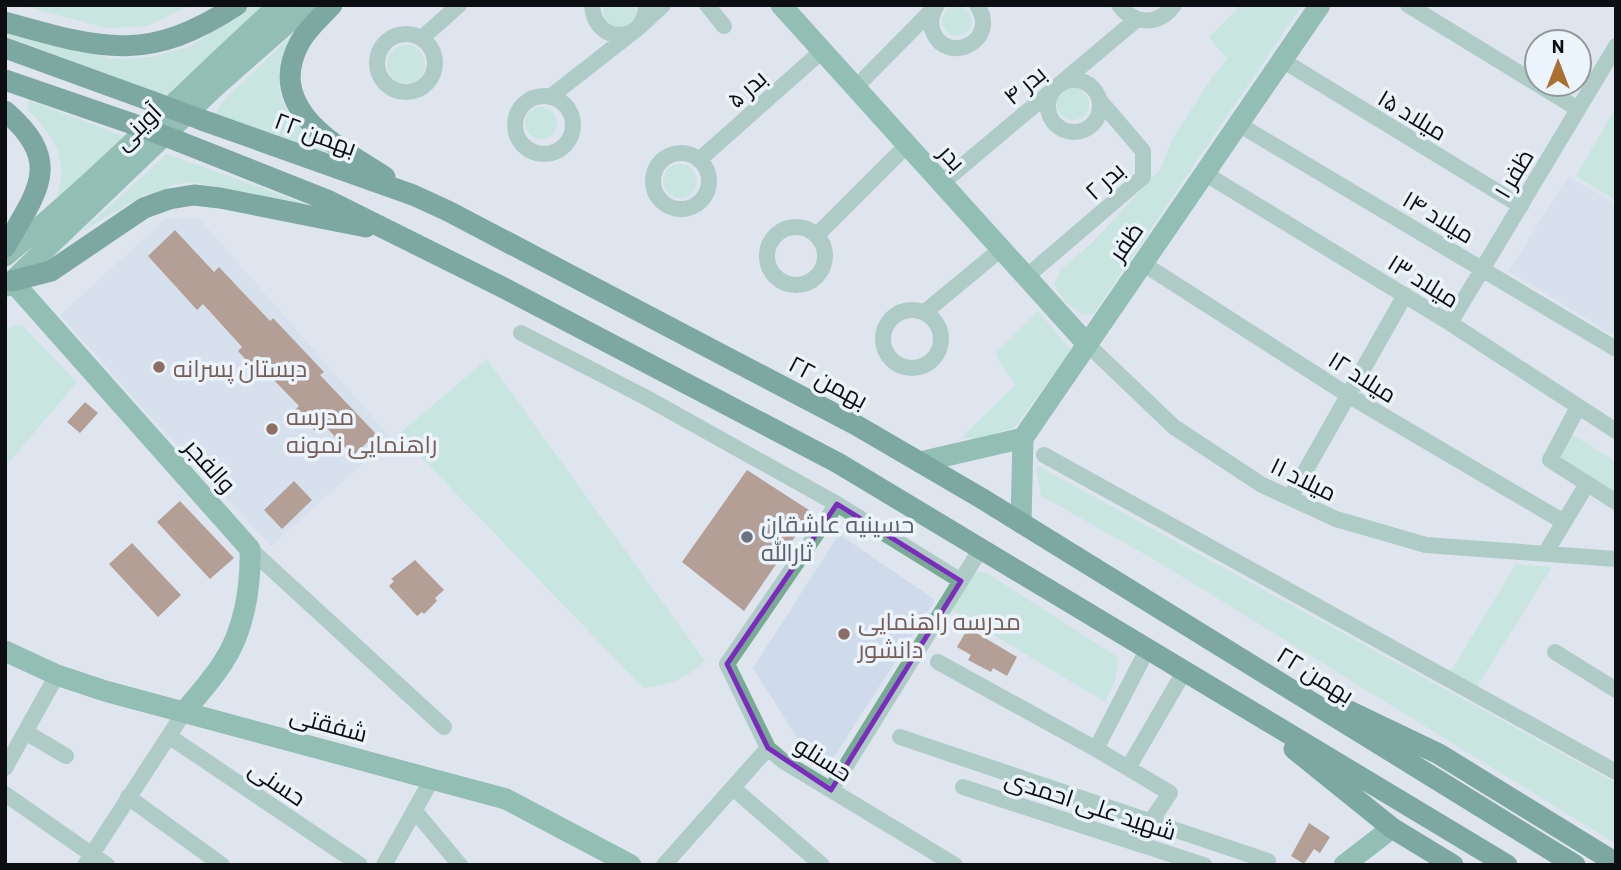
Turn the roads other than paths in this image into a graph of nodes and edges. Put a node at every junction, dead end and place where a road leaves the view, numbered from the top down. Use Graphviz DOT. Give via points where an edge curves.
graph roads {
  1 [pos="237,5"];
  2 [pos="279,5"];
  3 [pos="308,5"];
  4 [pos="332,5"];
  5 [pos="459,5"];
  6 [pos="592,5"];
  7 [pos="646,5"];
  8 [pos="663,5"];
  9 [pos="707,5"];
  10 [pos="781,5"];
  11 [pos="937,5"];
  12 [pos="977,5"];
  13 [pos="1119,5"];
  14 [pos="1174,5"];
  15 [pos="1320,5"];
  16 [pos="1408,5"];
  17 [pos="1136,20"];
  18 [pos="5,22"];
  19 [pos="724,26"];
  20 [pos="637,29"];
  21 [pos="422,37"];
  22 [pos="1616,46"];
  23 [pos="5,48"];
  24 [pos="822,51"];
  25 [pos="1282,60"];
  26 [pos="5,80"];
  27 [pos="1056,87"];
  28 [pos="855,88"];
  29 [pos="550,97"];
  30 [pos="1101,102"];
  31 [pos="1578,109"];
  32 [pos="5,111"];
  33 [pos="1238,124"];
  34 [pos="907,145"];
  35 [pos="699,160"];
  36 [pos="1205,173"];
  37 [pos="942,183"];
  38 [pos="413,195"];
  39 [pos="1521,206"];
  40 [pos="395,233"];
  41 [pos="817,235"];
  42 [pos="5,247"];
  43 [pos="1001,249"];
  44 [pos="5,256"];
  45 [pos="1142,263"];
  46 [pos="1483,268"];
  47 [pos="1026,277"];
  48 [pos="9,284"];
  49 [pos="1405,295"];
  50 [pos="925,312"];
  51 [pos="1450,323"];
  52 [pos="521,333"];
  53 [pos="1087,344"];
  54 [pos="1616,349"];
  55 [pos="1348,395"];
  56 [pos="1578,407"];
  57 [pos="1616,431"];
  58 [pos="1023,438"];
  59 [pos="1044,455"];
  60 [pos="920,462"];
  61 [pos="1587,484"];
  62 [pos="1290,498"];
  63 [pos="1616,502"];
  64 [pos="837,504"];
  65 [pos="1564,522"];
  66 [pos="1021,523"];
  67 [pos="250,550"];
  68 [pos="980,550"];
  69 [pos="1546,552"];
  70 [pos="1611,561"];
  71 [pos="961,581"];
  72 [pos="1147,650"];
  73 [pos="5,651"];
  74 [pos="1555,652"];
  75 [pos="939,662"];
  76 [pos="1251,664"];
  77 [pos="1184,672"];
  78 [pos="57,675"];
  79 [pos="1616,690"];
  80 [pos="1237,704"];
  81 [pos="185,711"];
  82 [pos="444,727"];
  83 [pos="170,737"];
  84 [pos="900,737"];
  85 [pos="17,738"];
  86 [pos="768,748"];
  87 [pos="1096,749"];
  88 [pos="66,756"];
  89 [pos="5,768"];
  90 [pos="1128,768"];
  91 [pos="1616,772"];
  92 [pos="432,779"];
  93 [pos="963,787"];
  94 [pos="733,788"];
  95 [pos="831,790"];
  96 [pos="5,794"];
  97 [pos="128,797"];
  98 [pos="415,811"];
  99 [pos="1151,821"];
  100 [pos="1392,828"];
  101 [pos="89,860"];
  102 [pos="1268,861"];
  103 [pos="1616,863"];
  104 [pos="107,865"];
  105 [pos="222,865"];
  106 [pos="360,865"];
  107 [pos="384,865"];
  108 [pos="460,865"];
  109 [pos="631,865"];
  110 [pos="664,865"];
  111 [pos="822,865"];
  112 [pos="955,865"];
  113 [pos="1204,865"];
  114 [pos="1344,865"];
  115 [pos="1453,865"];
  116 [pos="1507,865"];
  117 [pos="1575,865"];
  1 -- 18 [label="highway" via="174,39 128,47 82,43"];
  2 -- 44 [label="street, آوینی" via="52,218"];
  3 -- 48 [label="street, آوینی" via="217,85"];
  4 -- 38 [label="highway" via="306,33 292,64 296,105 324,136"];
  5 -- 21 [label="street"];
  6 -- 20 [label="street" via="603,30 620,35"];
  7 -- 20 [label="street"];
  8 -- 20 [label="street"];
  9 -- 19 [label="street"];
  10 -- 24 [label="street, بدر"];
  11 -- 12 [label="street" via="931,16 933,33 953,48 970,45 981,32"];
  11 -- 28 [label="street"];
  13 -- 17 [label="street"];
  14 -- 17 [label="street" via="1156,20"];
  15 -- 25 [label="street, ظفر"];
  16 -- 31 [label="street"];
  17 -- 27 [label="street, بدر ۴"];
  20 -- 29 [label="street"];
  22 -- 31 [label="street, ظفر ۱"];
  23 -- 38 [label="highway, ۲۲ بهمن, bridge"];
  24 -- 28 [label="street, بدر"];
  24 -- 35 [label="street, بدر ۵"];
  25 -- 33 [label="street, ظفر"];
  25 -- 39 [label="street, میلاد ۱۵"];
  26 -- 40 [label="highway, bridge" via="178,141 327,200"];
  27 -- 30 [label="street" via="1068,80 1085,82"];
  27 -- 30 [label="street" via="1049,97 1049,114 1068,132 1092,126"];
  27 -- 37 [label="street, بدر ۴"];
  28 -- 34 [label="street, بدر"];
  30 -- 47 [label="street, بدر ۲" via="1143,151 1143,177"];
  31 -- 39 [label="street, ظفر ۱"];
  32 -- 42 [label="highway" via="24,127 38,150 41,169 36,192"];
  33 -- 36 [label="street, ظفر"];
  33 -- 46 [label="street, میلاد ۱۴"];
  34 -- 37 [label="street, بدر"];
  34 -- 41 [label="street"];
  36 -- 45 [label="street, ظفر"];
  36 -- 49 [label="street, میلاد ۱۳"];
  37 -- 43 [label="street, بدر"];
  38 -- 60 [label="highway, ۲۲ بهمن"];
  39 -- 46 [label="street, ظفر ۱"];
  40 -- 48 [label="highway" via="220,198 169,198 144,208 51,271"];
  40 -- 68 [label="highway" via="838,463"];
  43 -- 47 [label="street, بدر"];
  43 -- 50 [label="street"];
  45 -- 53 [label="street, ظفر"];
  45 -- 55 [label="street, میلاد ۱۲"];
  46 -- 51 [label="street, ظفر ۱"];
  46 -- 54 [label="street, میلاد ۱۴"];
  47 -- 53 [label="street, بدر"];
  48 -- 67 [label="street, والفجر"];
  49 -- 51 [label="street, میلاد ۱۳"];
  49 -- 55 [label="street"];
  51 -- 56 [label="street, میلاد ۱۳"];
  52 -- 64 [label="street"];
  53 -- 58 [label="street, ظفر"];
  53 -- 62 [label="street, میلاد ۱۱" via="1174,427 1262,485"];
  55 -- 62 [label="street"];
  55 -- 65 [label="street, میلاد ۱۲"];
  56 -- 57 [label="street, میلاد ۱۳"];
  56 -- 61 [label="street" via="1549,460"];
  58 -- 60 [label="street"];
  58 -- 66 [label="street"];
  59 -- 91 [label="street"];
  60 -- 66 [label="highway, ۲۲ بهمن"];
  61 -- 63 [label="street"];
  61 -- 65 [label="street"];
  62 -- 69 [label="street, میلاد ۱۱" via="1336,519 1426,545"];
  64 -- 71 [label="street"];
  64 -- 86 [label="street" via="727,664"];
  65 -- 69 [label="street"];
  66 -- 76 [label="highway, ۲۲ بهمن"];
  67 -- 81 [label="street" via="241,625 223,663"];
  67 -- 82 [label="street"];
  68 -- 71 [label="street"];
  68 -- 72 [label="highway"];
  69 -- 70 [label="street"];
  71 -- 95 [label="street"];
  72 -- 77 [label="highway"];
  72 -- 87 [label="street"];
  73 -- 78 [label="street, شفقتی"];
  74 -- 79 [label="street"];
  75 -- 87 [label="street"];
  76 -- 103 [label="highway" via="1439,754"];
  76 -- 117 [label="highway, ۲۲ بهمن"];
  77 -- 80 [label="highway"];
  77 -- 90 [label="street"];
  78 -- 81 [label="street, شفقتی"];
  78 -- 85 [label="street"];
  80 -- 100 [label="highway"];
  80 -- 116 [label="highway"];
  81 -- 83 [label="street"];
  81 -- 92 [label="street, شفقتی"];
  83 -- 97 [label="street"];
  83 -- 106 [label="street, حسنی"];
  84 -- 99 [label="street"];
  85 -- 88 [label="street"];
  85 -- 89 [label="street"];
  86 -- 94 [label="street, حسنلو"];
  86 -- 95 [label="street, حسنلو"];
  87 -- 90 [label="street"];
  90 -- 99 [label="street" via="1170,793"];
  92 -- 98 [label="street"];
  92 -- 109 [label="street, شفقتی" via="506,799"];
  93 -- 113 [label="street, شهید علی احمدی"];
  94 -- 110 [label="street, حسنلو"];
  94 -- 111 [label="street"];
  95 -- 112 [label="street, حسنلو"];
  96 -- 101 [label="street"];
  97 -- 101 [label="street"];
  97 -- 105 [label="street"];
  98 -- 107 [label="street"];
  98 -- 108 [label="street"];
  99 -- 102 [label="street"];
  100 -- 114 [label="street"];
  100 -- 115 [label="highway"];
  101 -- 104 [label="street"];
}
